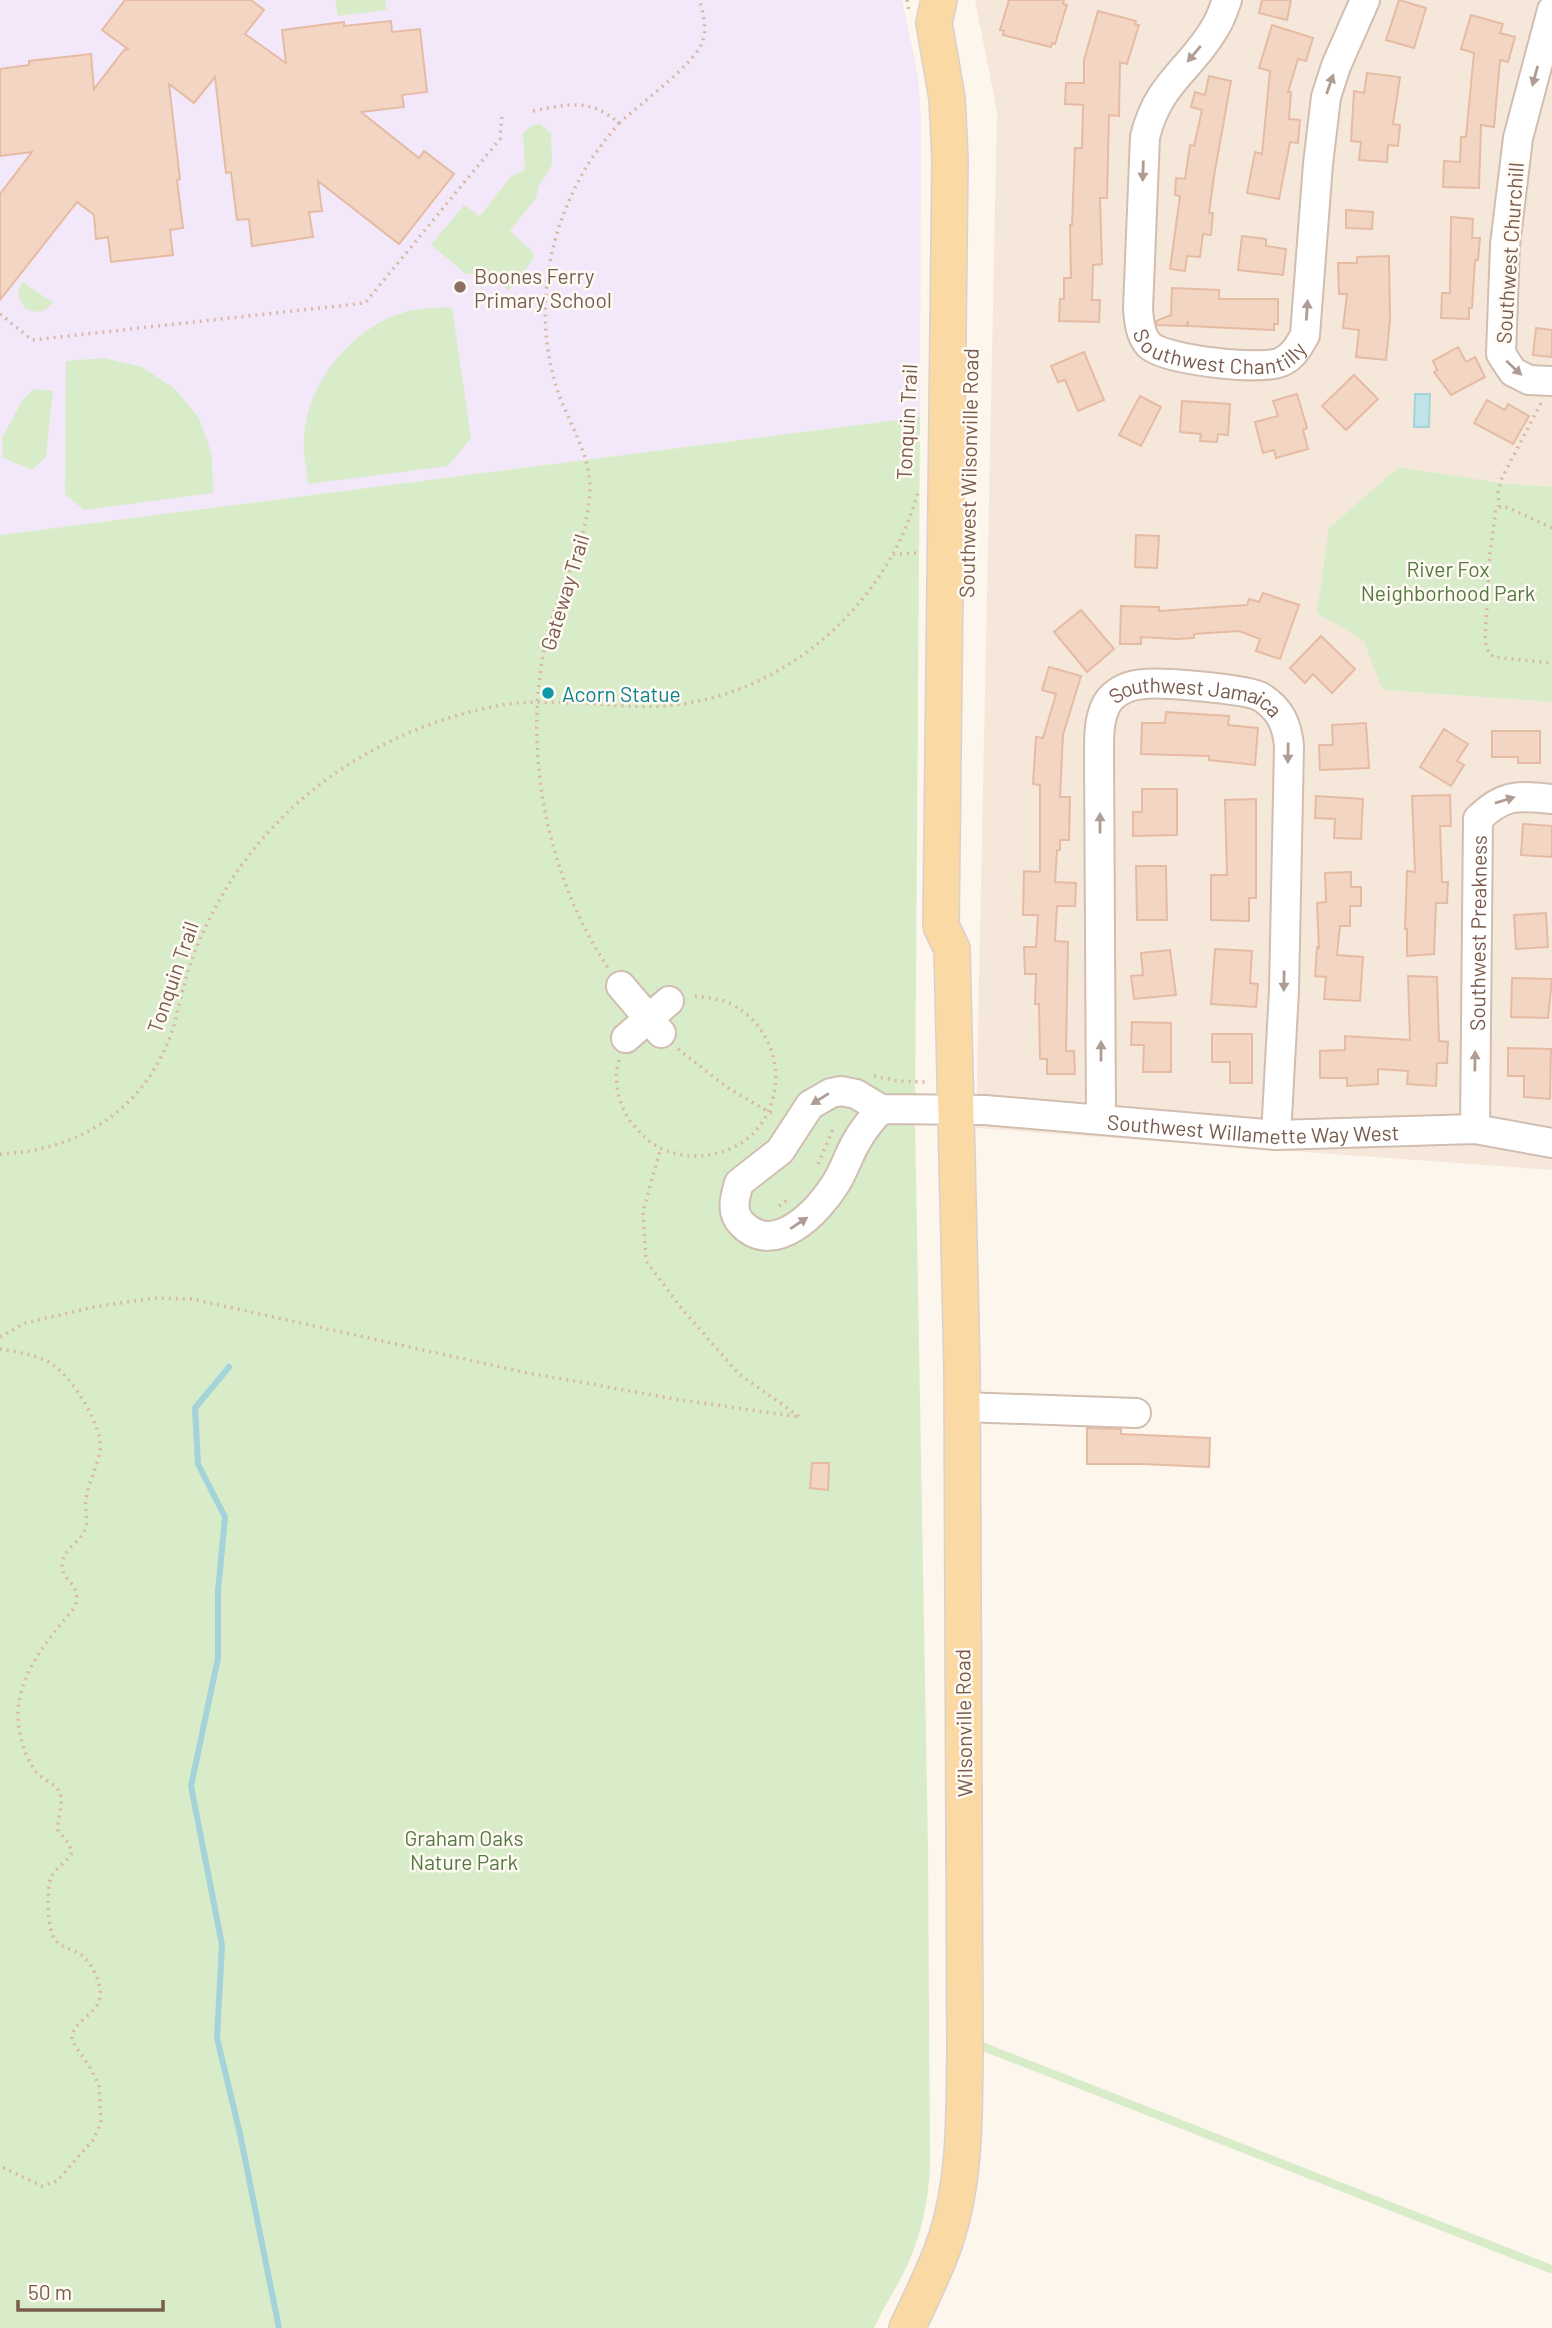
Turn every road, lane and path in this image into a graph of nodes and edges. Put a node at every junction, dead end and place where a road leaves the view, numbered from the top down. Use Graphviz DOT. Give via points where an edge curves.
graph roads {
  1 [pos="699,0"];
  2 [pos="907,0"];
  3 [pos="1227,0"];
  4 [pos="1366,0"];
  5 [pos="1543,0"];
  6 [pos="1552,2"];
  7 [pos="930,4"];
  8 [pos="1552,10"];
  9 [pos="533,111"];
  10 [pos="502,114"];
  11 [pos="619,123"];
  12 [pos="0,314"];
  13 [pos="1547,392"];
  14 [pos="919,488"];
  15 [pos="1499,507"];
  16 [pos="1552,528"];
  17 [pos="1552,663"];
  18 [pos="538,703"];
  19 [pos="1552,799"];
  20 [pos="621,986"];
  21 [pos="659,1018"];
  22 [pos="626,1038"];
  23 [pos="881,1109"];
  24 [pos="955,1109"];
  25 [pos="769,1112"];
  26 [pos="778,1115"];
  27 [pos="1101,1119"];
  28 [pos="834,1128"];
  29 [pos="1475,1129"];
  30 [pos="1276,1135"];
  31 [pos="1552,1143"];
  32 [pos="661,1147"];
  33 [pos="0,1154"];
  34 [pos="814,1171"];
  35 [pos="794,1195"];
  36 [pos="779,1206"];
  37 [pos="0,1337"];
  38 [pos="0,1349"];
  39 [pos="962,1407"];
  40 [pos="1136,1413"];
  41 [pos="0,2166"];
  42 [pos="907,2328"];
  1 -- 11 [label="path, Gateway Trail" via="704,36 696,56"];
  2 -- 7 [label="path"];
  3 -- 4 [label="street, Southwest Chantilly, one-way" via="1217,25 1164,90 1149,120 1138,309 1140,327 1150,345 1171,357 1260,366 1281,362 1297,351 1305,335 1326,97"];
  5 -- 6 [label="street"];
  7 -- 24 [label="main road, Southwest Wilsonville Road" via="947,98 950,159 942,926 952,949"];
  8 -- 13 [label="street, Southwest Churchill, one-way" via="1518,138 1505,245 1501,354 1513,372"];
  9 -- 11 [label="path" via="585,104"];
  10 -- 12 [label="path" via="500,139 365,303 32,340"];
  11 -- 18 [label="path, Gateway Trail" via="587,164 567,204 547,277 546,337 551,371 586,460 590,487 580,541 548,631"];
  13 -- 15 [label="path" via="1502,478"];
  14 -- 18 [label="path, Tonquin Trail" via="882,572 857,606 794,662 748,686 690,703"];
  15 -- 16 [label="path"];
  15 -- 17 [label="path" via="1490,552 1486,648 1494,657"];
  18 -- 20 [label="path, Gateway Trail" via="540,786 560,870 573,903"];
  18 -- 33 [label="path, Tonquin Trail" via="504,704 426,726 366,753 325,781 264,837 225,891 196,950 171,1035 152,1074 124,1107 69,1142 27,1153"];
  29 -- 19 [label="street, Southwest Preakness, one-way" via="1478,818 1493,804 1513,796"];
  20 -- 21 [label="street"];
  21 -- 22 [label="street"];
  21 -- 25 [label="path" via="686,1057"];
  21 -- 25 [label="path" via="692,996 725,1002 747,1015 767,1039 776,1064"];
  22 -- 32 [label="path" via="617,1068 621,1105 634,1126"];
  23 -- 23 [label="street, one-way" via="850,1092 816,1100 780,1152 739,1183 734,1205 738,1220 765,1236 780,1234 804,1221 833,1188 856,1142"];
  23 -- 24 [label="street, Southwest Willamette Way West"];
  24 -- 27 [label="street, Southwest Willamette Way West"];
  24 -- 39 [label="main road, Wilsonville Road"];
  25 -- 26 [label="path"];
  25 -- 32 [label="path" via="743,1142 715,1155 698,1157"];
  27 -- 30 [label="street, Southwest Willamette Way West"];
  27 -- 30 [label="street, Southwest Jamaica, one-way" via="1102,715 1110,699 1125,687 1145,683 1235,691 1258,695 1278,710 1289,746"];
  28 -- 34 [label="path"];
  29 -- 30 [label="street, Southwest Willamette Way West"];
  29 -- 31 [label="street, Southwest Willamette Way West"];
  32 -- 37 [label="path" via="643,1211 646,1261 739,1374 800,1417 523,1372 192,1299 154,1298 94,1307 25,1322"];
  35 -- 36 [label="path"];
  38 -- 41 [label="path" via="51,1364 71,1383 95,1421 101,1449 85,1500 84,1532 62,1565 78,1599 30,1661 15,1695 20,1746 37,1774 60,1790 58,1830 72,1853 52,1875 47,1900 53,1938 83,1955 98,1982 100,1997 75,2027 72,2041 99,2085 101,2123 93,2140 50,2185 42,2186"];
  39 -- 40 [label="street"];
  39 -- 42 [label="main road, Wilsonville Road" via="962,2149 946,2239"];
}
